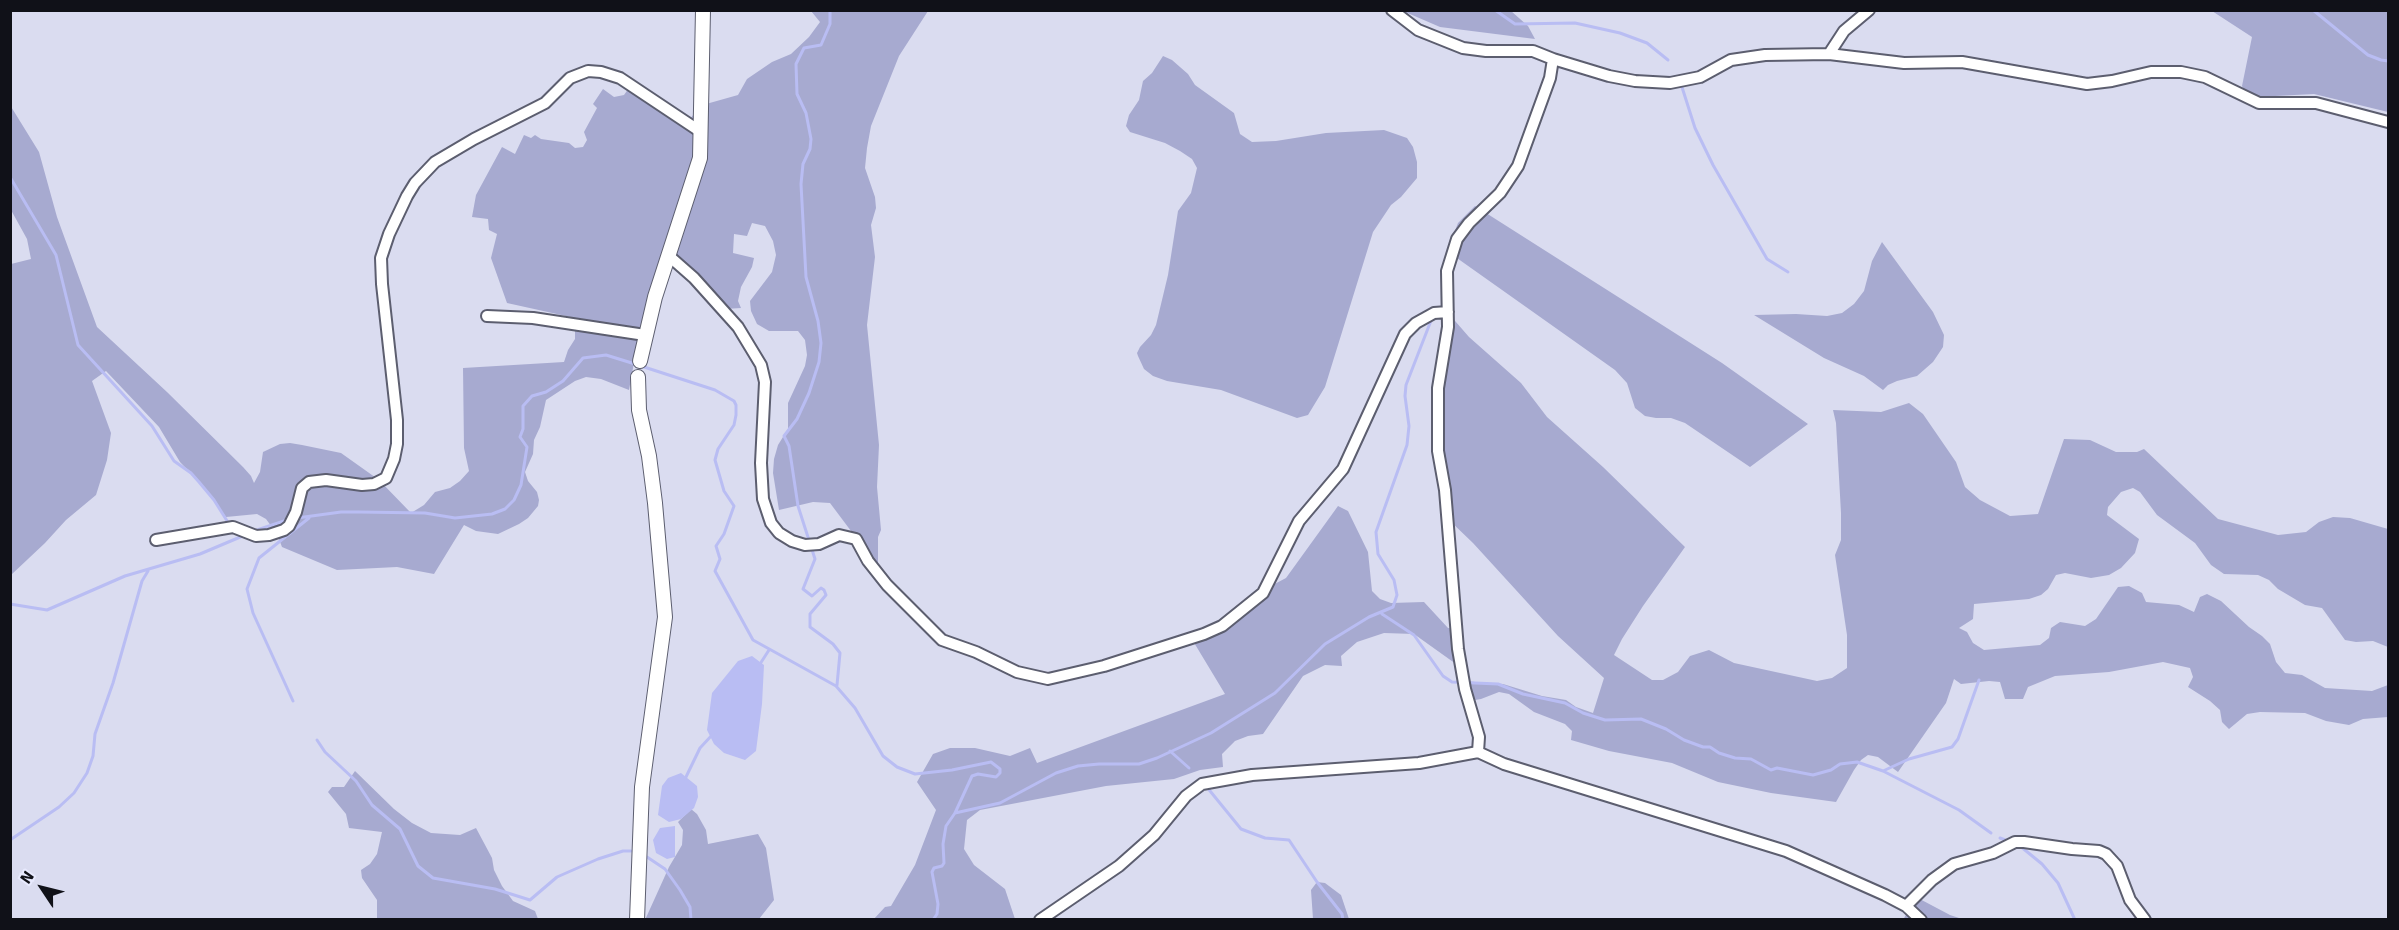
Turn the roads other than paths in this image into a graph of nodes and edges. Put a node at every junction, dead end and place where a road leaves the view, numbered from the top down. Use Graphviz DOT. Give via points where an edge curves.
graph roads {
  1 [pos="703,10"];
  2 [pos="1392,10"];
  3 [pos="1869,10"];
  4 [pos="1829,54"];
  5 [pos="1553,58"];
  6 [pos="2388,122"];
  7 [pos="701,132"];
  8 [pos="669,256"];
  9 [pos="1448,312"];
  10 [pos="487,316"];
  11 [pos="645,335"];
  12 [pos="640,361"];
  13 [pos="638,377"];
  14 [pos="156,540"];
  15 [pos="1478,752"];
  16 [pos="1906,906"];
  17 [pos="637,920"];
  18 [pos="1040,920"];
  19 [pos="1921,920"];
  20 [pos="2145,920"];
  1 -- 7 [label="street"];
  2 -- 5 [label="street" via="1418,30 1463,48 1533,51"];
  3 -- 4 [label="street" via="1844,31"];
  4 -- 5 [label="street" via="1746,57 1680,83 1609,76"];
  4 -- 6 [label="street" via="1904,63 1962,62 2087,84 2151,72 2181,72 2205,77 2259,103 2316,103"];
  5 -- 9 [label="street" via="1550,78 1518,166 1500,193 1469,223 1451,252 1447,271"];
  7 -- 8 [label="street" via="697,170"];
  7 -- 14 [label="street" via="620,78 588,72 570,78 545,103 435,162 407,196 381,258 397,420 397,444 386,478 362,485 309,482 302,488 292,521 279,532 256,536 233,527"];
  8 -- 9 [label="street" via="738,327 761,365 765,382 763,499 779,533 806,545 839,535 855,539 887,585 942,640 1017,672 1048,680 1204,634 1232,620 1263,593 1299,521 1342,469 1405,334 1434,313"];
  8 -- 11 [label="street"];
  9 -- 15 [label="street" via="1438,388 1438,451 1445,490 1458,649 1477,727"];
  10 -- 11 [label="street" via="533,318"];
  11 -- 12 [label="street"];
  12 -- 13 [label="street"];
  13 -- 17 [label="street" via="665,617 642,787"];
  15 -- 16 [label="street" via="1504,764 1779,848"];
  15 -- 18 [label="street" via="1419,763 1252,775 1202,784 1186,795 1154,835 1119,866"];
  16 -- 19 [label="street"];
  16 -- 20 [label="street" via="1954,864 2024,842 2106,854"];
}
